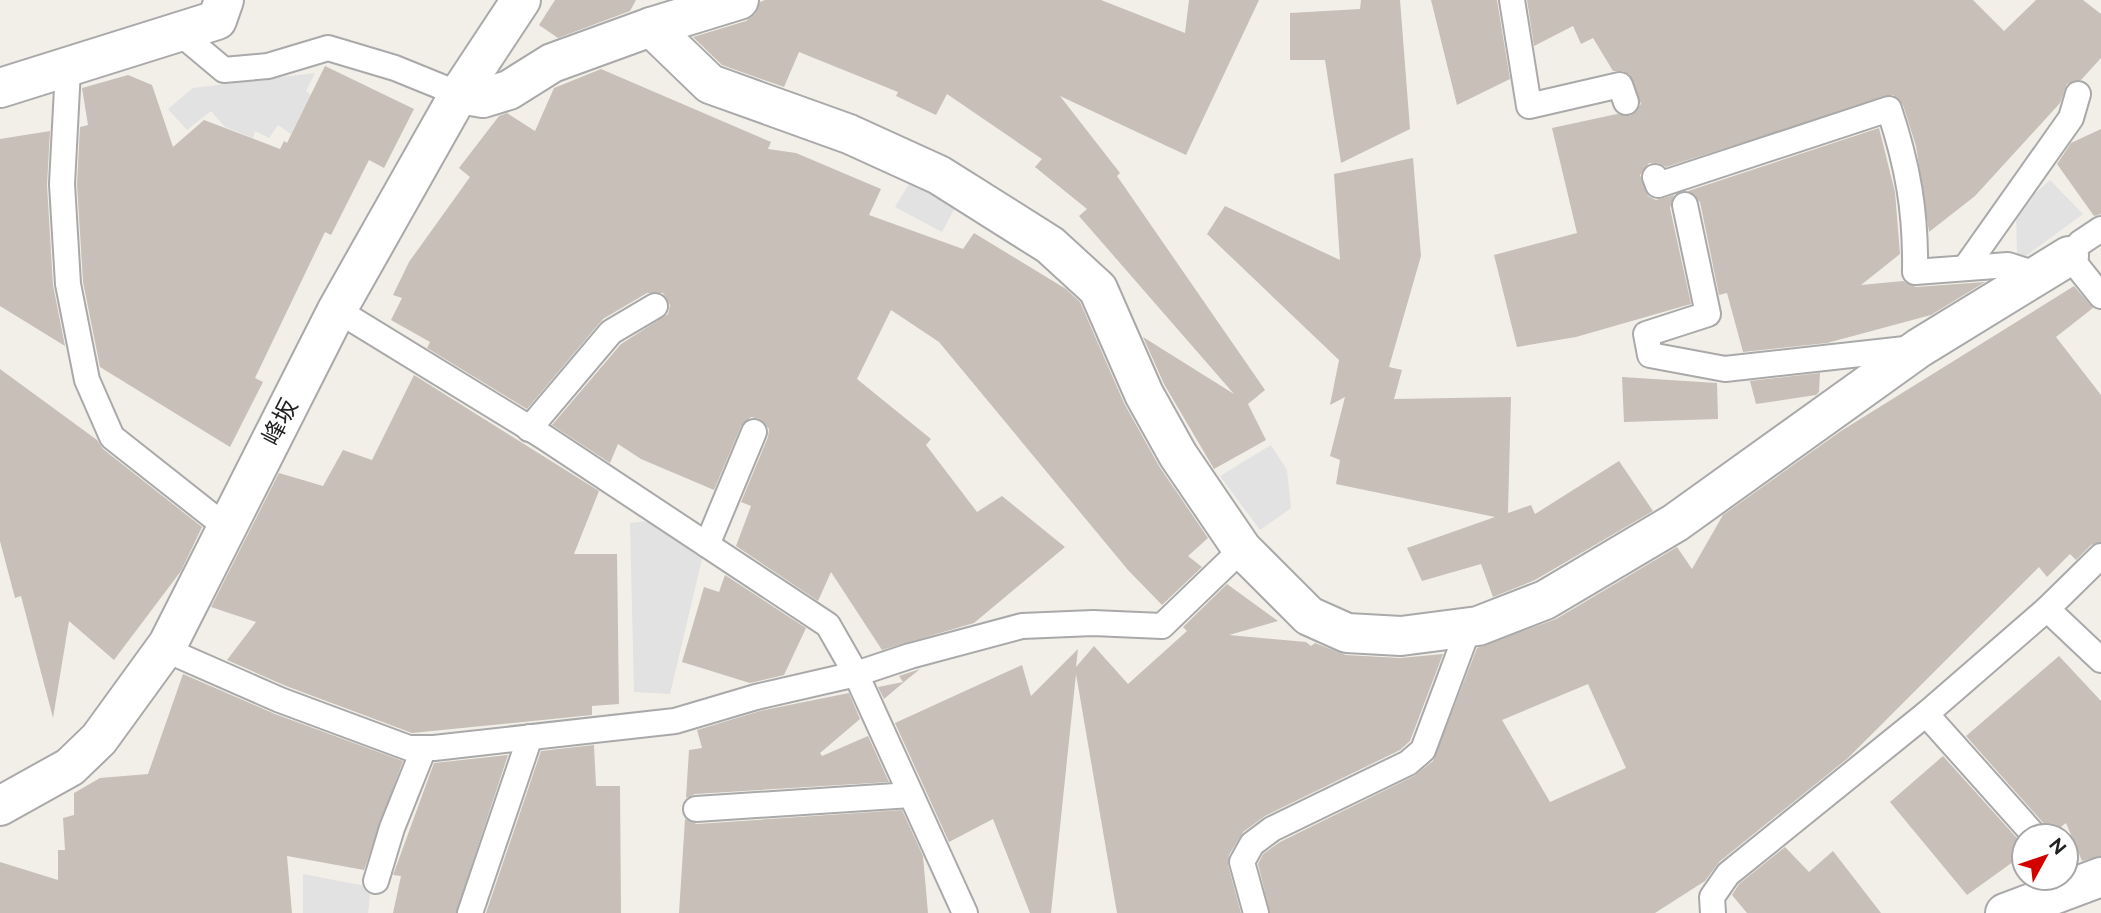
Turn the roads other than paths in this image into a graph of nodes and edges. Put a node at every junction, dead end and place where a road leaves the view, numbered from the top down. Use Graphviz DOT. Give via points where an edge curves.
graph roads {
  1 [pos="224,0"];
  2 [pos="521,0"];
  3 [pos="739,0"];
  4 [pos="1512,0"];
  5 [pos="651,27"];
  6 [pos="181,34"];
  7 [pos="68,69"];
  8 [pos="0,88"];
  9 [pos="459,94"];
  10 [pos="2078,94"];
  11 [pos="1626,102"];
  12 [pos="2101,229"];
  13 [pos="2054,266"];
  14 [pos="1965,268"];
  15 [pos="2101,296"];
  16 [pos="655,306"];
  17 [pos="337,310"];
  18 [pos="1919,348"];
  19 [pos="529,429"];
  20 [pos="754,432"];
  21 [pos="226,527"];
  22 [pos="706,545"];
  23 [pos="1242,549"];
  24 [pos="2101,556"];
  25 [pos="2048,609"];
  26 [pos="1469,627"];
  27 [pos="164,649"];
  28 [pos="2101,660"];
  29 [pos="856,674"];
  30 [pos="1926,714"];
  31 [pos="530,737"];
  32 [pos="424,748"];
  33 [pos="911,795"];
  34 [pos="0,806"];
  35 [pos="696,809"];
  36 [pos="2022,822"];
  37 [pos="2082,878"];
  38 [pos="376,881"];
  39 [pos="470,913"];
  40 [pos="965,913"];
  41 [pos="1256,913"];
  42 [pos="1713,913"];
  43 [pos="2006,913"];
  1 -- 6 [label="street" via="217,20"];
  2 -- 9 [label="street, 峰坂"];
  3 -- 5 [label="street"];
  4 -- 11 [label="lane" via="1529,106 1620,85"];
  5 -- 9 [label="street" via="552,63 509,90 483,98"];
  5 -- 23 [label="street" via="710,84 849,134 939,175 1050,245 1098,289 1171,443"];
  6 -- 7 [label="street"];
  6 -- 9 [label="lane" via="224,70 268,66 328,48"];
  7 -- 8 [label="street"];
  7 -- 21 [label="lane" via="62,196 68,284 87,380 112,436"];
  9 -- 17 [label="street, 峰坂"];
  10 -- 14 [label="lane" via="2071,118"];
  12 -- 13 [label="lane"];
  13 -- 14 [label="lane"];
  13 -- 15 [label="lane"];
  13 -- 18 [label="street"];
  14 -- 18 [label="lane" via="1915,272 1914,199 1889,109 1675,187 1708,314 1646,334 1650,355 1725,369"];
  16 -- 19 [label="lane" via="611,332"];
  17 -- 19 [label="lane"];
  17 -- 21 [label="street, 峰坂"];
  18 -- 26 [label="street" via="1675,523 1545,600"];
  19 -- 22 [label="lane"];
  20 -- 22 [label="lane"];
  21 -- 27 [label="street, 峰坂"];
  22 -- 29 [label="lane" via="828,625"];
  23 -- 26 [label="street" via="1309,616 1347,633 1401,636"];
  23 -- 29 [label="lane" via="1162,626 1093,622 1022,626"];
  24 -- 25 [label="lane"];
  25 -- 28 [label="lane"];
  25 -- 30 [label="lane"];
  26 -- 41 [label="lane" via="1423,750 1408,763 1272,829 1252,844 1242,862"];
  27 -- 32 [label="lane" via="293,704 409,748"];
  27 -- 34 [label="street, 峰坂" via="99,739 70,767"];
  29 -- 31 [label="lane" via="675,721"];
  29 -- 33 [label="lane"];
  30 -- 36 [label="lane"];
  30 -- 42 [label="lane" via="1728,874 1712,897"];
  31 -- 32 [label="lane"];
  31 -- 39 [label="lane"];
  32 -- 38 [label="lane"];
  33 -- 35 [label="lane"];
  33 -- 40 [label="lane"];
  37 -- 43 [label="street"];
}
